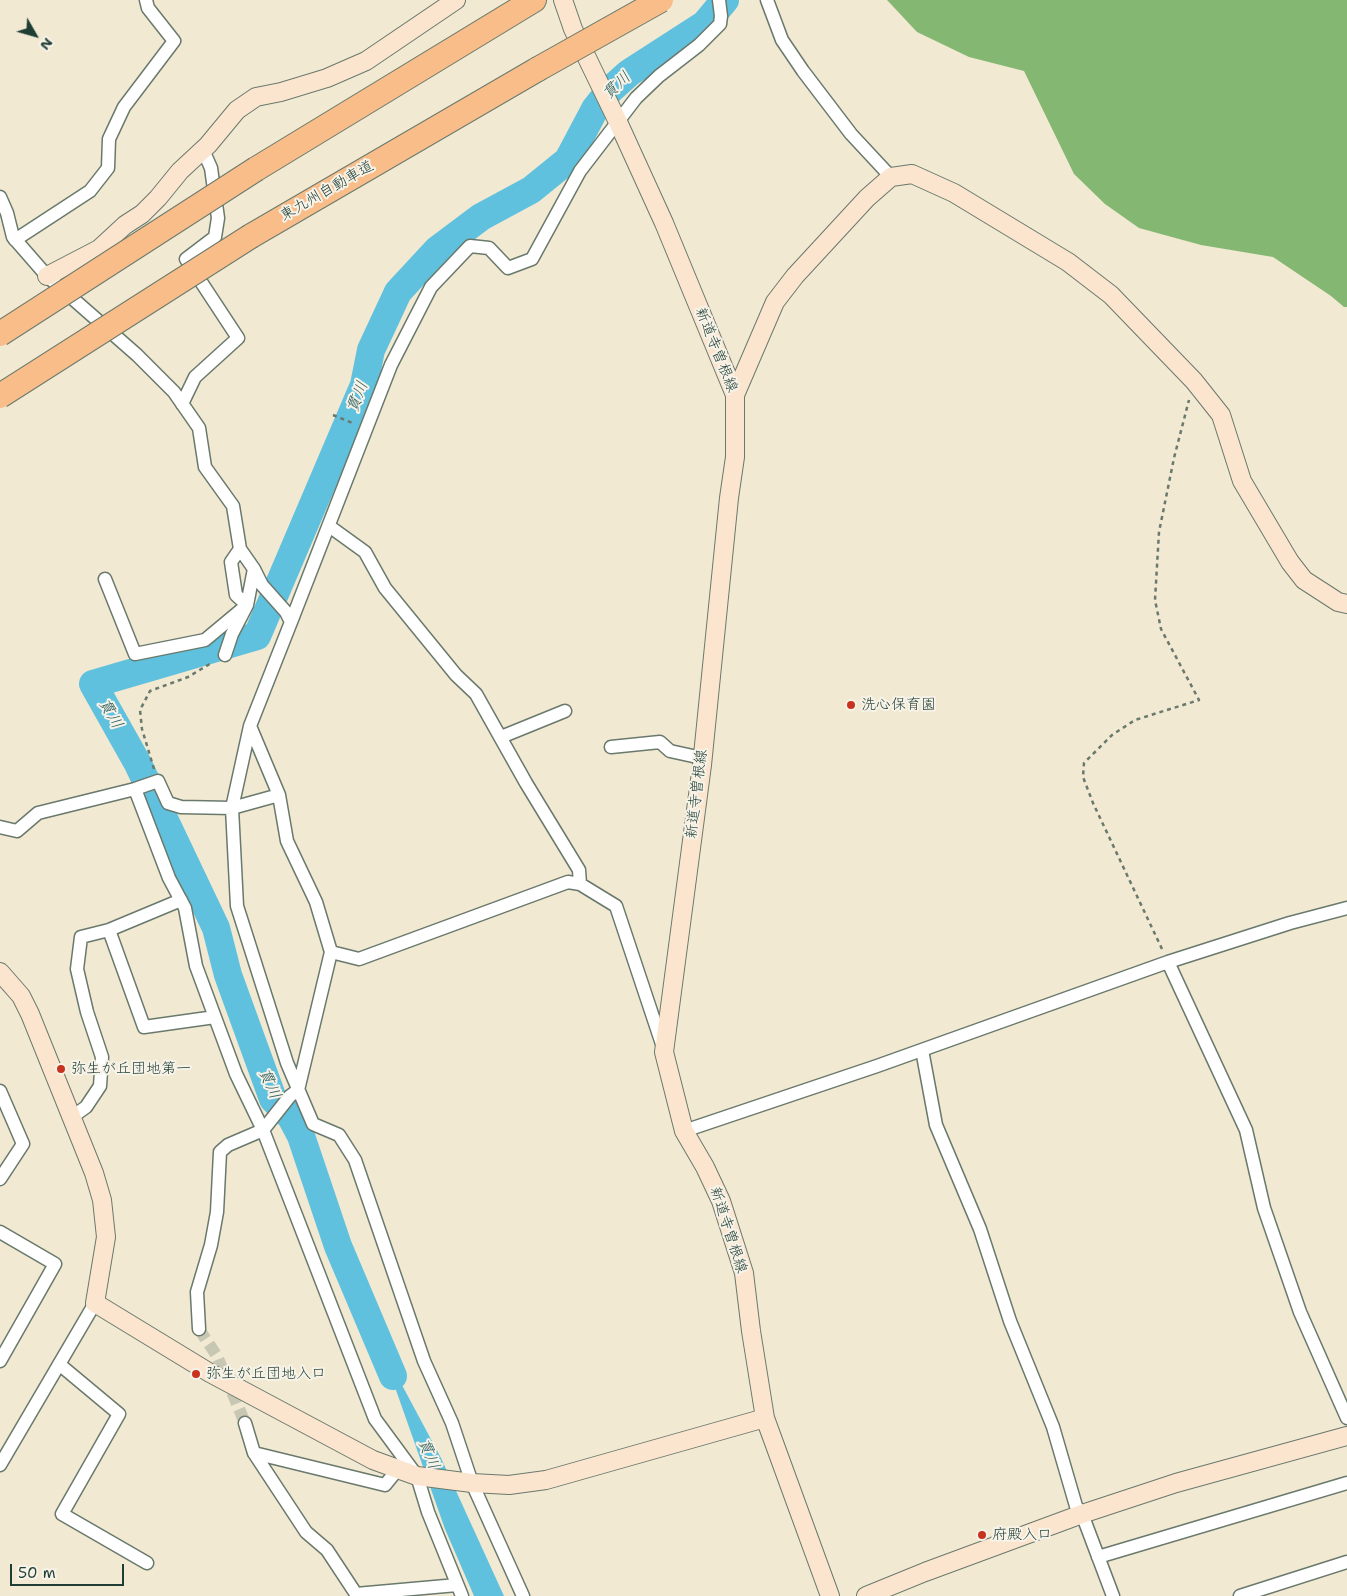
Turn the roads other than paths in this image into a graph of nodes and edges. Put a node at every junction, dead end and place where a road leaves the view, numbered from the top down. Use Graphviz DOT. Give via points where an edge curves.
graph roads {
  1 [pos="146,0"];
  2 [pos="456,0"];
  3 [pos="563,0"];
  4 [pos="661,0"];
  5 [pos="719,0"];
  6 [pos="767,0"];
  7 [pos="529,3"];
  8 [pos="617,120"];
  9 [pos="203,150"];
  10 [pos="891,177"];
  11 [pos="0,197"];
  12 [pos="15,240"];
  13 [pos="47,276"];
  14 [pos="0,334"];
  15 [pos="735,395"];
  16 [pos="0,396"];
  17 [pos="182,404"];
  18 [pos="329,526"];
  19 [pos="240,549"];
  20 [pos="254,569"];
  21 [pos="105,580"];
  22 [pos="1347,604"];
  23 [pos="247,605"];
  24 [pos="289,617"];
  25 [pos="225,654"];
  26 [pos="565,711"];
  27 [pos="250,726"];
  28 [pos="501,738"];
  29 [pos="611,746"];
  30 [pos="702,758"];
  31 [pos="137,789"];
  32 [pos="279,795"];
  33 [pos="230,808"];
  34 [pos="0,827"];
  35 [pos="580,884"];
  36 [pos="181,900"];
  37 [pos="1347,908"];
  38 [pos="109,930"];
  39 [pos="331,952"];
  40 [pos="1168,962"];
  41 [pos="0,972"];
  42 [pos="215,1017"];
  43 [pos="922,1050"];
  44 [pos="664,1052"];
  45 [pos="0,1091"];
  46 [pos="294,1093"];
  47 [pos="72,1117"];
  48 [pos="265,1128"];
  49 [pos="684,1131"];
  50 [pos="2,1171"];
  51 [pos="0,1232"];
  52 [pos="95,1303"];
  53 [pos="199,1329"];
  54 [pos="0,1361"];
  55 [pos="59,1364"];
  56 [pos="765,1418"];
  57 [pos="1347,1418"];
  58 [pos="245,1422"];
  59 [pos="1347,1436"];
  60 [pos="254,1453"];
  61 [pos="0,1465"];
  62 [pos="398,1469"];
  63 [pos="416,1476"];
  64 [pos="472,1483"];
  65 [pos="1347,1483"];
  66 [pos="1082,1514"];
  67 [pos="1098,1557"];
  68 [pos="1347,1562"];
  69 [pos="147,1563"];
  70 [pos="460,1590"];
  71 [pos="523,1596"];
  72 [pos="830,1596"];
  73 [pos="866,1596"];
  74 [pos="1113,1596"];
  75 [pos="1240,1596"];
  1 -- 12 [label="street" via="148,8 174,40 124,107 109,138 108,168 90,191"];
  2 -- 9 [label="street" via="366,62 327,78 256,97 237,110"];
  3 -- 8 [label="street, 新道寺曽根線" via="573,29"];
  4 -- 16 [label="highway, 東九州自動車道, bridge" via="251,236"];
  5 -- 8 [label="street" via="720,24 715,30 659,76"];
  6 -- 10 [label="street" via="782,40 803,71 851,134"];
  7 -- 14 [label="highway, bridge" via="256,169"];
  8 -- 15 [label="street, 新道寺曽根線" via="664,223"];
  8 -- 18 [label="street" via="580,171 532,259 508,268 489,248 470,246 431,287 391,365"];
  9 -- 13 [label="street" via="142,214 99,250"];
  9 -- 17 [label="street" via="211,168 218,218 215,237 186,259 238,338 195,377"];
  10 -- 15 [label="street" via="867,198 775,302"];
  10 -- 22 [label="street" via="912,174 954,193 1068,262 1110,294 1194,381 1221,415 1242,481 1290,562 1304,580 1323,594"];
  11 -- 12 [label="street"];
  12 -- 13 [label="street"];
  13 -- 17 [label="street" via="137,355"];
  15 -- 30 [label="street, 新道寺曽根線" via="735,457"];
  17 -- 19 [label="street" via="199,428 205,467 233,506"];
  18 -- 24 [label="street"];
  18 -- 28 [label="street" via="365,552 385,588 456,675 476,694"];
  19 -- 20 [label="street"];
  19 -- 23 [label="street" via="230,562 236,595"];
  20 -- 23 [label="street"];
  20 -- 24 [label="street" via="262,585"];
  21 -- 23 [label="street" via="135,654 205,640"];
  23 -- 25 [label="street"];
  24 -- 27 [label="street"];
  26 -- 28 [label="street"];
  27 -- 32 [label="street"];
  27 -- 33 [label="street"];
  28 -- 35 [label="street" via="580,870"];
  29 -- 30 [label="street" via="660,742 670,751"];
  30 -- 44 [label="street, 新道寺曽根線"];
  31 -- 33 [label="street" via="156,781 168,803 180,807"];
  31 -- 34 [label="street" via="38,813 17,831"];
  31 -- 36 [label="street" via="169,878"];
  32 -- 33 [label="street"];
  32 -- 39 [label="street" via="288,841 316,902"];
  33 -- 46 [label="street" via="236,906"];
  35 -- 39 [label="street" via="568,882 359,959"];
  35 -- 44 [label="street" via="616,906"];
  36 -- 38 [label="street"];
  36 -- 42 [label="street" via="196,966"];
  37 -- 40 [label="street"];
  38 -- 42 [label="street" via="144,1027"];
  38 -- 47 [label="street" via="81,937 77,968 102,1057 100,1086 86,1107"];
  39 -- 46 [label="street"];
  40 -- 43 [label="street"];
  40 -- 57 [label="street" via="1246,1130 1264,1208 1297,1303"];
  41 -- 47 [label="street" via="21,996 30,1014"];
  42 -- 48 [label="street" via="236,1074"];
  43 -- 49 [label="street"];
  43 -- 66 [label="street" via="936,1125 980,1229 1010,1321 1053,1427 1076,1506"];
  44 -- 49 [label="street, 新道寺曽根線"];
  45 -- 50 [label="street" via="23,1144"];
  46 -- 48 [label="street"];
  46 -- 64 [label="street" via="313,1124 339,1135 356,1160 424,1361 452,1423"];
  47 -- 52 [label="street" via="102,1200 106,1237"];
  48 -- 53 [label="street" via="220,1152 217,1212 197,1292"];
  48 -- 63 [label="street" via="375,1419"];
  49 -- 56 [label="street, 新道寺曽根線" via="721,1201 744,1274"];
  51 -- 54 [label="street" via="55,1264"];
  52 -- 55 [label="street"];
  52 -- 62 [label="street" via="210,1373 373,1460"];
  55 -- 61 [label="street"];
  55 -- 69 [label="street" via="119,1414 62,1514"];
  56 -- 64 [label="street" via="546,1480 509,1486"];
  56 -- 72 [label="street, 新道寺曽根線"];
  58 -- 60 [label="street"];
  59 -- 66 [label="street" via="1176,1483"];
  60 -- 62 [label="street" via="385,1485"];
  60 -- 70 [label="street" via="306,1532 327,1550 356,1594"];
  62 -- 63 [label="street"];
  63 -- 64 [label="street"];
  63 -- 70 [label="street"];
  64 -- 71 [label="street"];
  65 -- 67 [label="street"];
  66 -- 67 [label="street"];
  66 -- 73 [label="street"];
  67 -- 74 [label="street"];
  68 -- 75 [label="street"];
}
